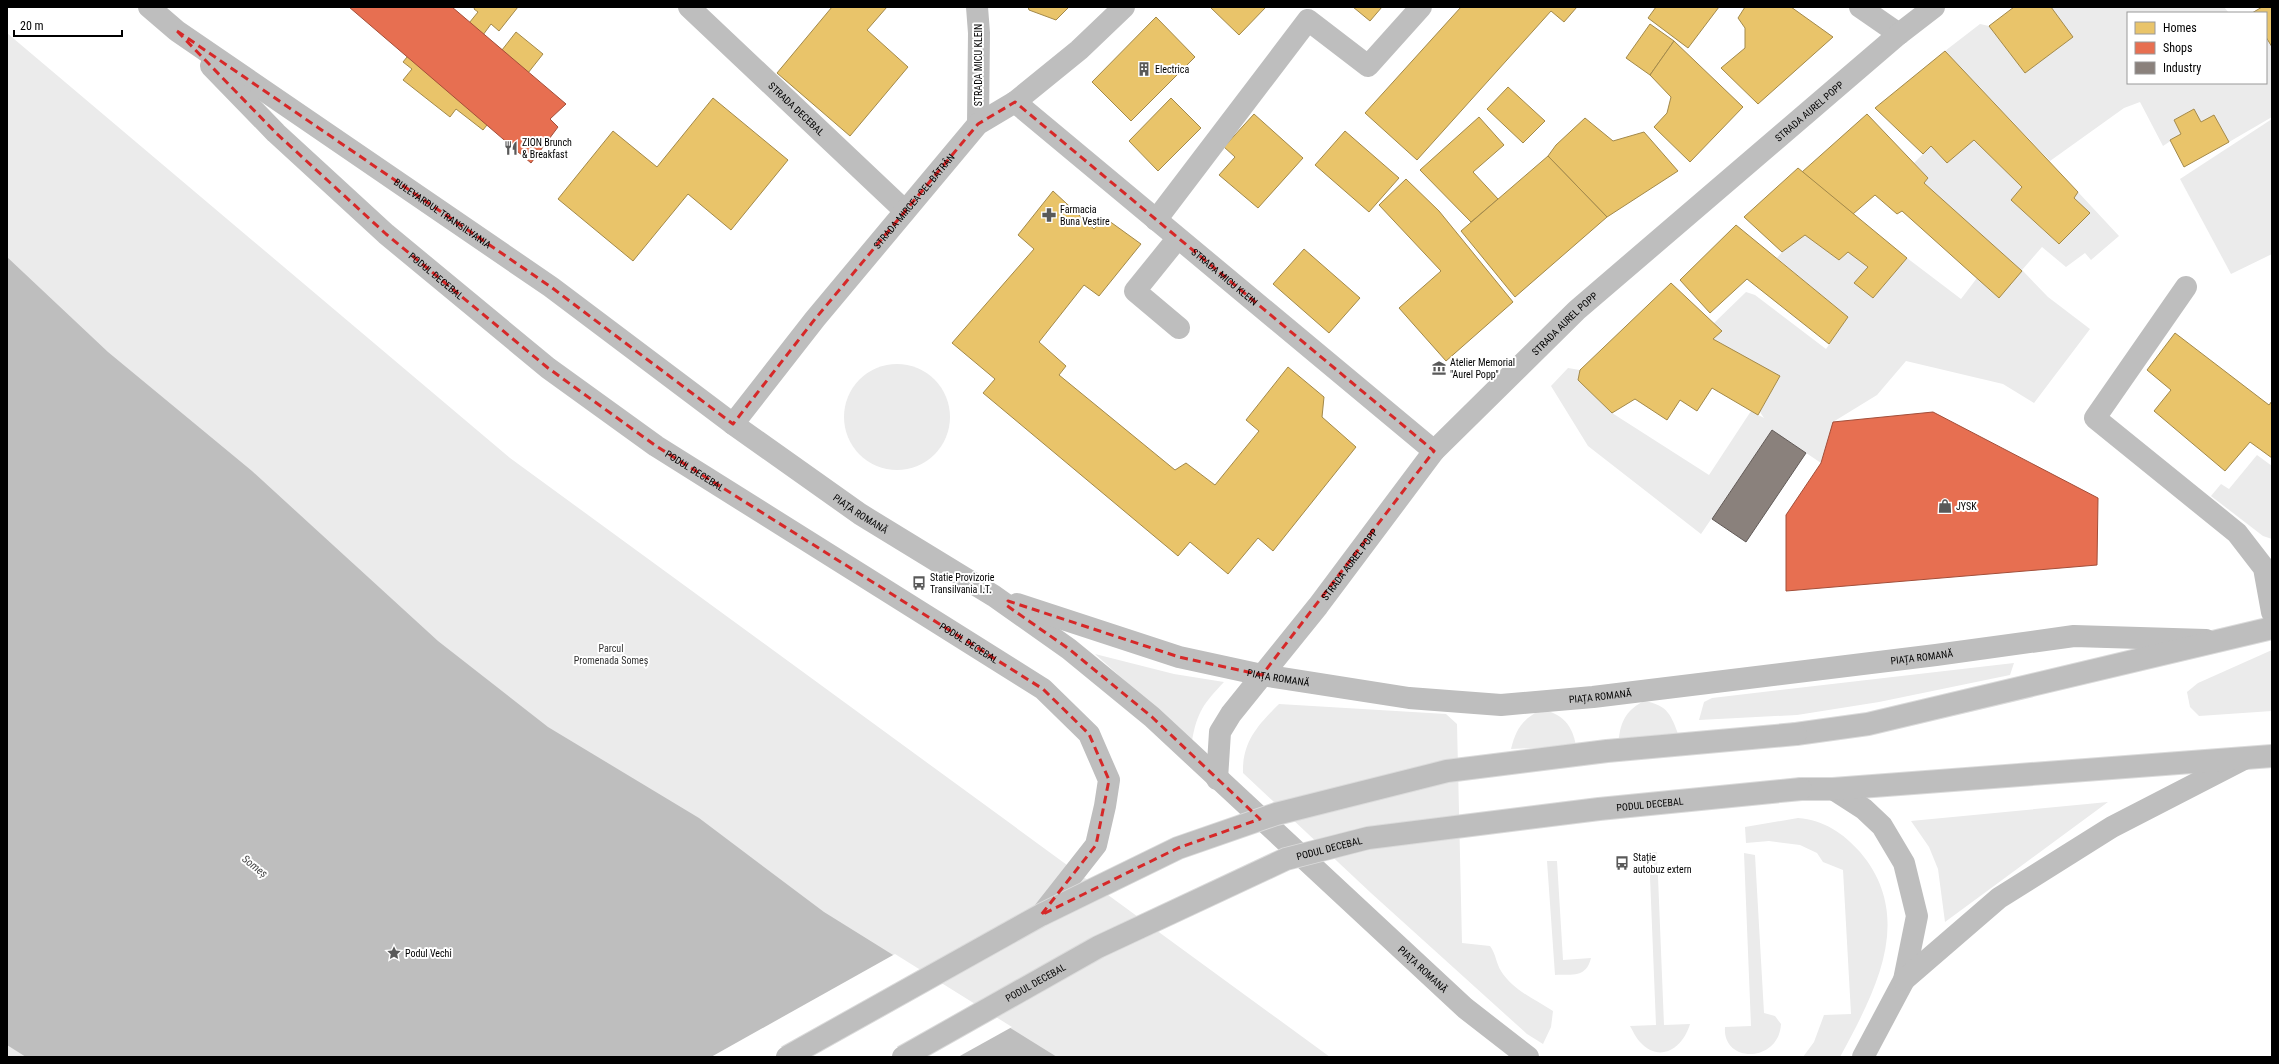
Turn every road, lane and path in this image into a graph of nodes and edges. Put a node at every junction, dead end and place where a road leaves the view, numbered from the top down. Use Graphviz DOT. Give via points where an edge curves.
graph roads {
  1 [pos="149,7"];
  2 [pos="977,7"];
  3 [pos="1124,7"];
  4 [pos="1421,7"];
  5 [pos="1860,7"];
  6 [pos="1934,7"];
  7 [pos="701,11"];
  8 [pos="176,31"];
  9 [pos="1898,34"];
  10 [pos="1014,102"];
  11 [pos="978,124"];
  12 [pos="905,211"];
  13 [pos="1156,220"];
  14 [pos="1177,239"];
  15 [pos="2186,287"];
  16 [pos="1179,328"];
  17 [pos="733,424"];
  18 [pos="1434,451"];
  19 [pos="994,596"];
  20 [pos="2272,612"];
  21 [pos="2272,628"];
  22 [pos="2217,640"];
  23 [pos="1262,675"];
  24 [pos="1796,734"];
  25 [pos="2272,756"];
  26 [pos="2244,759"];
  27 [pos="1217,779"];
  28 [pos="1833,789"];
  29 [pos="1041,915"];
  30 [pos="1904,980"];
  31 [pos="787,1057"];
  32 [pos="903,1057"];
  33 [pos="1528,1057"];
  34 [pos="1863,1057"];
  1 -- 8 [label="street, BULEVARDUL TRANSILVANIA"];
  2 -- 11 [label="street, STRADA MICU KLEIN"];
  3 -- 10 [label="street, STRADA MIRCEA CEL BĂTRÂN" via="1079,50"];
  4 -- 13 [label="street" via="1368,66 1308,20"];
  5 -- 9 [label="street"];
  6 -- 9 [label="street, STRADA AUREL POPP"];
  7 -- 12 [label="street, STRADA DECEBAL"];
  8 -- 17 [label="street, BULEVARDUL TRANSILVANIA" via="550,287"];
  8 -- 29 [label="street, PODUL DECEBAL" via="276,132 386,234 548,368 656,446 1043,689 1089,734 1109,780 1096,845"];
  9 -- 18 [label="street, STRADA AUREL POPP" via="1577,310"];
  10 -- 11 [label="street, STRADA MIRCEA CEL BĂTRÂN"];
  10 -- 13 [label="street, STRADA MICU KLEIN"];
  11 -- 12 [label="street, STRADA MIRCEA CEL BĂTRÂN"];
  12 -- 17 [label="street, STRADA MIRCEA CEL BĂTRÂN" via="815,319"];
  13 -- 14 [label="street, STRADA MICU KLEIN"];
  14 -- 16 [label="street" via="1135,291"];
  14 -- 18 [label="street, STRADA MICU KLEIN"];
  15 -- 20 [label="street" via="2095,418 2237,532 2264,568"];
  17 -- 19 [label="street, PIAȚA ROMANĂ" via="860,514"];
  18 -- 23 [label="street, STRADA AUREL POPP" via="1318,606"];
  19 -- 23 [label="street, PIAȚA ROMANĂ" via="1179,657"];
  19 -- 27 [label="street, PIAȚA ROMANĂ" via="1069,648 1152,717"];
  21 -- 22 [label="street, PIAȚA ROMANĂ"];
  22 -- 23 [label="street, PIAȚA ROMANĂ" via="2074,636 1601,696 1501,705 1409,698"];
  22 -- 24 [label="street, PIAȚA ROMANĂ" via="1868,724"];
  23 -- 27 [label="street, STRADA AUREL POPP" via="1220,732"];
  24 -- 29 [label="street, PODUL DECEBAL, bridge" via="1607,751 1447,771 1276,814 1178,848"];
  25 -- 26 [label="street"];
  26 -- 28 [label="street"];
  26 -- 30 [label="street" via="2112,827 1999,898"];
  27 -- 33 [label="street, PIAȚA ROMANĂ" via="1465,1008"];
  28 -- 30 [label="street" via="1864,809 1882,826 1904,863 1917,916"];
  28 -- 32 [label="street, PODUL DECEBAL, bridge" via="1801,789 1599,809 1368,838 1286,859 1098,947"];
  29 -- 31 [label="street, PODUL DECEBAL, bridge"];
  30 -- 34 [label="street"];
}
